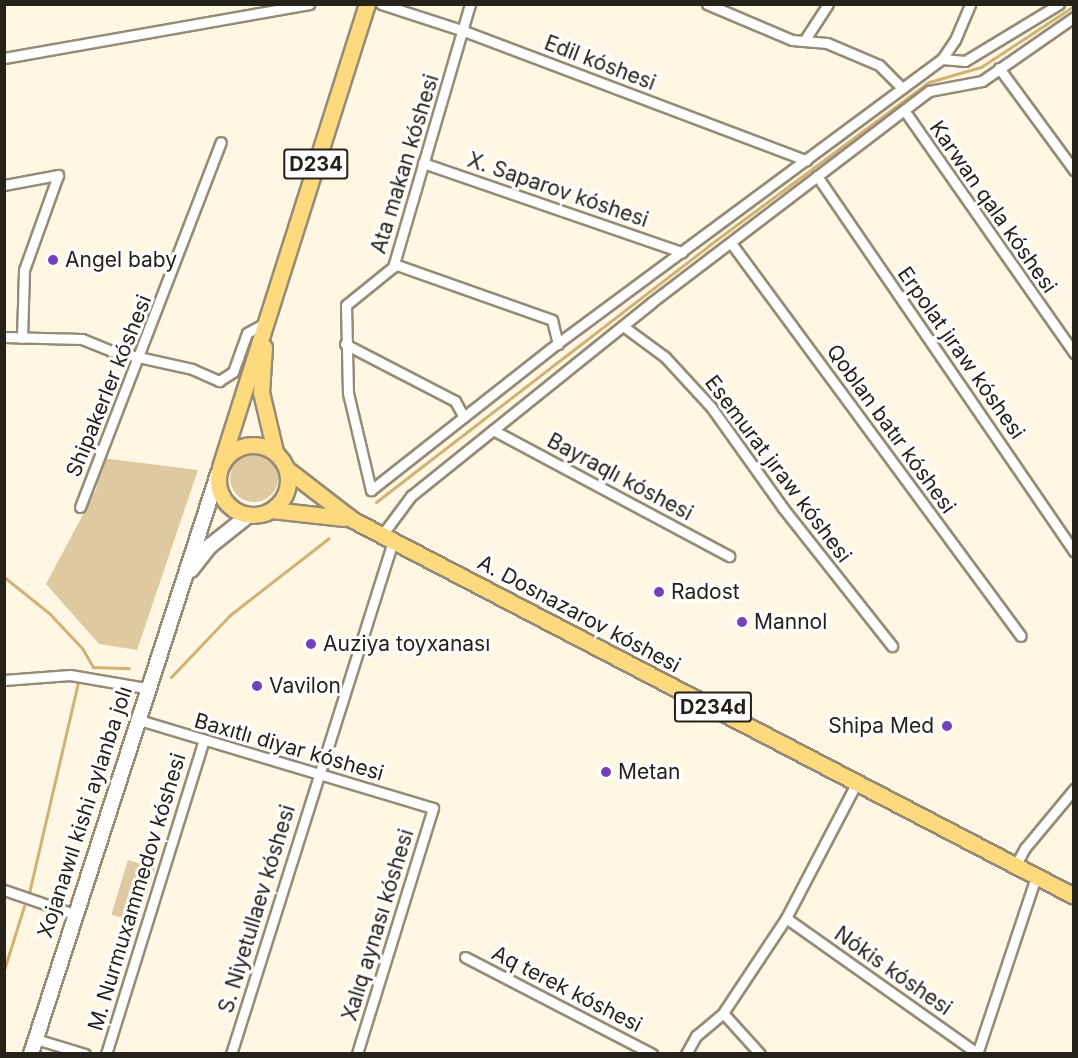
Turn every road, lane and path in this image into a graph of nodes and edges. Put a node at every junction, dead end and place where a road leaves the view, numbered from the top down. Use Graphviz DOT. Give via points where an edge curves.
graph roads {
  1 [pos="309,4"];
  2 [pos="367,4"];
  3 [pos="381,4"];
  4 [pos="470,4"];
  5 [pos="707,4"];
  6 [pos="828,4"];
  7 [pos="970,4"];
  8 [pos="1059,4"];
  9 [pos="1074,17"];
  10 [pos="464,31"];
  11 [pos="804,41"];
  12 [pos="4,57"];
  13 [pos="942,59"];
  14 [pos="999,68"];
  15 [pos="902,88"];
  16 [pos="904,110"];
  17 [pos="221,142"];
  18 [pos="806,160"];
  19 [pos="423,163"];
  20 [pos="1074,170"];
  21 [pos="817,176"];
  22 [pos="4,184"];
  23 [pos="731,243"];
  24 [pos="682,252"];
  25 [pos="394,264"];
  26 [pos="265,323"];
  27 [pos="623,326"];
  28 [pos="4,337"];
  29 [pos="22,338"];
  30 [pos="345,344"];
  31 [pos="558,344"];
  32 [pos="1074,353"];
  33 [pos="141,358"];
  34 [pos="464,417"];
  35 [pos="493,430"];
  36 [pos="275,451"];
  37 [pos="288,470"];
  38 [pos="219,471"];
  39 [pos="80,507"];
  40 [pos="272,510"];
  41 [pos="249,515"];
  42 [pos="352,520"];
  43 [pos="388,538"];
  44 [pos="1074,551"];
  45 [pos="729,556"];
  46 [pos="181,584"];
  47 [pos="1021,636"];
  48 [pos="892,646"];
  49 [pos="4,680"];
  50 [pos="146,688"];
  51 [pos="136,719"];
  52 [pos="203,742"];
  53 [pos="318,775"];
  54 [pos="856,784"];
  55 [pos="1074,789"];
  56 [pos="433,808"];
  57 [pos="1015,866"];
  58 [pos="1036,877"];
  59 [pos="4,890"];
  60 [pos="1074,896"];
  61 [pos="74,914"];
  62 [pos="786,918"];
  63 [pos="465,957"];
  64 [pos="723,1013"];
  65 [pos="36,1039"];
  66 [pos="31,1053"];
  67 [pos="85,1053"];
  68 [pos="106,1053"];
  69 [pos="231,1053"];
  70 [pos="357,1053"];
  71 [pos="652,1053"];
  72 [pos="686,1053"];
  73 [pos="760,1053"];
  74 [pos="978,1053"];
  1 -- 12 [label="street"];
  2 -- 26 [label="main road, Xojanawıl kishi aylanba jolı / D234"];
  3 -- 10 [label="street, Edil kóshesi"];
  4 -- 10 [label="street, Ata makan kóshesi"];
  5 -- 11 [label="street" via="792,40"];
  6 -- 11 [label="street"];
  7 -- 13 [label="street"];
  8 -- 13 [label="street" via="965,61"];
  9 -- 14 [label="street, S. Niyetullaev kóshesi"];
  10 -- 18 [label="street, Edil kóshesi"];
  10 -- 19 [label="street, Ata makan kóshesi"];
  11 -- 15 [label="street" via="827,43 879,65"];
  13 -- 15 [label="street"];
  14 -- 16 [label="street, S. Niyetullaev kóshesi" via="982,81 929,91"];
  14 -- 20 [label="street"];
  15 -- 18 [label="street"];
  16 -- 21 [label="street, S. Niyetullaev kóshesi"];
  16 -- 32 [label="street, Karwan qala kóshesi"];
  17 -- 33 [label="street, Shipakerler kóshesi"];
  18 -- 24 [label="street"];
  19 -- 24 [label="street, X. Saparov kóshesi"];
  19 -- 25 [label="street, Ata makan kóshesi"];
  21 -- 23 [label="street, S. Niyetullaev kóshesi"];
  21 -- 44 [label="street, Erpolat jıraw kóshesi"];
  22 -- 29 [label="street" via="58,175 24,270"];
  23 -- 27 [label="street, S. Niyetullaev kóshesi"];
  23 -- 47 [label="street, Qoblan batır kóshesi"];
  24 -- 31 [label="street"];
  25 -- 30 [label="street, Ata makan kóshesi" via="346,305"];
  25 -- 31 [label="street" via="552,320"];
  26 -- 33 [label="street" via="247,333 233,372 219,381 192,369"];
  26 -- 36 [label="main road, Xojanawıl kishi aylanba jolı / D234" via="261,392"];
  26 -- 38 [label="main road, Xojanawıl kishi aylanba jolı / D234"];
  27 -- 35 [label="street, S. Niyetullaev kóshesi"];
  27 -- 48 [label="street, Esemurat jıraw kóshesi" via="665,357 711,407 783,508"];
  28 -- 29 [label="street"];
  29 -- 33 [label="street" via="82,339"];
  30 -- 34 [label="street" via="455,401"];
  30 -- 34 [label="street, Ata makan kóshesi" via="348,393 371,490"];
  31 -- 34 [label="street"];
  33 -- 39 [label="street, Shipakerler kóshesi"];
  35 -- 43 [label="street, S. Niyetullaev kóshesi" via="411,496"];
  35 -- 45 [label="street, Bayraqlı kóshesi"];
  36 -- 37 [label="main road"];
  36 -- 38 [label="main road, D234" via="265,446 244,445 233,450"];
  37 -- 40 [label="main road" via="286,492"];
  37 -- 42 [label="main road, D234d"];
  38 -- 41 [label="main road" via="218,485 229,505"];
  38 -- 46 [label="main road, Xojanawıl kishi aylanba jolı / D234"];
  40 -- 41 [label="main road, D234"];
  40 -- 42 [label="main road, D234d"];
  41 -- 46 [label="main road, Xojanawıl kishi aylanba jolı / D234" via="210,546"];
  42 -- 43 [label="main road, A. Dosnazarov kóshesi / D234d"];
  43 -- 53 [label="street, S. Niyetullaev kóshesi"];
  43 -- 54 [label="main road, A. Dosnazarov kóshesi / D234d"];
  46 -- 50 [label="main road, Xojanawıl kishi aylanba jolı / D234"];
  49 -- 50 [label="street" via="70,675"];
  50 -- 51 [label="main road, Xojanawıl kishi aylanba jolı / D234"];
  51 -- 52 [label="street, Baxıtlı diyar kóshesi"];
  51 -- 61 [label="main road, Xojanawıl kishi aylanba jolı / D234"];
  52 -- 53 [label="street, Baxıtlı diyar kóshesi"];
  52 -- 68 [label="street, M. Nurmuxammedov kóshesi"];
  53 -- 56 [label="street, Baxıtlı diyar kóshesi"];
  53 -- 69 [label="street, S. Niyetullaev kóshesi"];
  54 -- 57 [label="main road, A. Dosnazarov kóshesi / D234d"];
  54 -- 62 [label="street"];
  55 -- 57 [label="street" via="1025,848"];
  56 -- 70 [label="street, Xalıq aynası kóshesi"];
  57 -- 58 [label="main road, A. Dosnazarov kóshesi / D234d"];
  58 -- 60 [label="main road, A. Dosnazarov kóshesi / D234d"];
  58 -- 74 [label="street"];
  59 -- 61 [label="street"];
  61 -- 65 [label="main road, Xojanawıl kishi aylanba jolı / D234"];
  62 -- 64 [label="street"];
  62 -- 74 [label="street, Nókis kóshesi"];
  63 -- 71 [label="street, Aq terek kóshesi"];
  64 -- 72 [label="street" via="696,1036"];
  64 -- 73 [label="street"];
  65 -- 66 [label="main road, Xojanawıl kishi aylanba jolı / D234"];
  65 -- 67 [label="street"];
}
